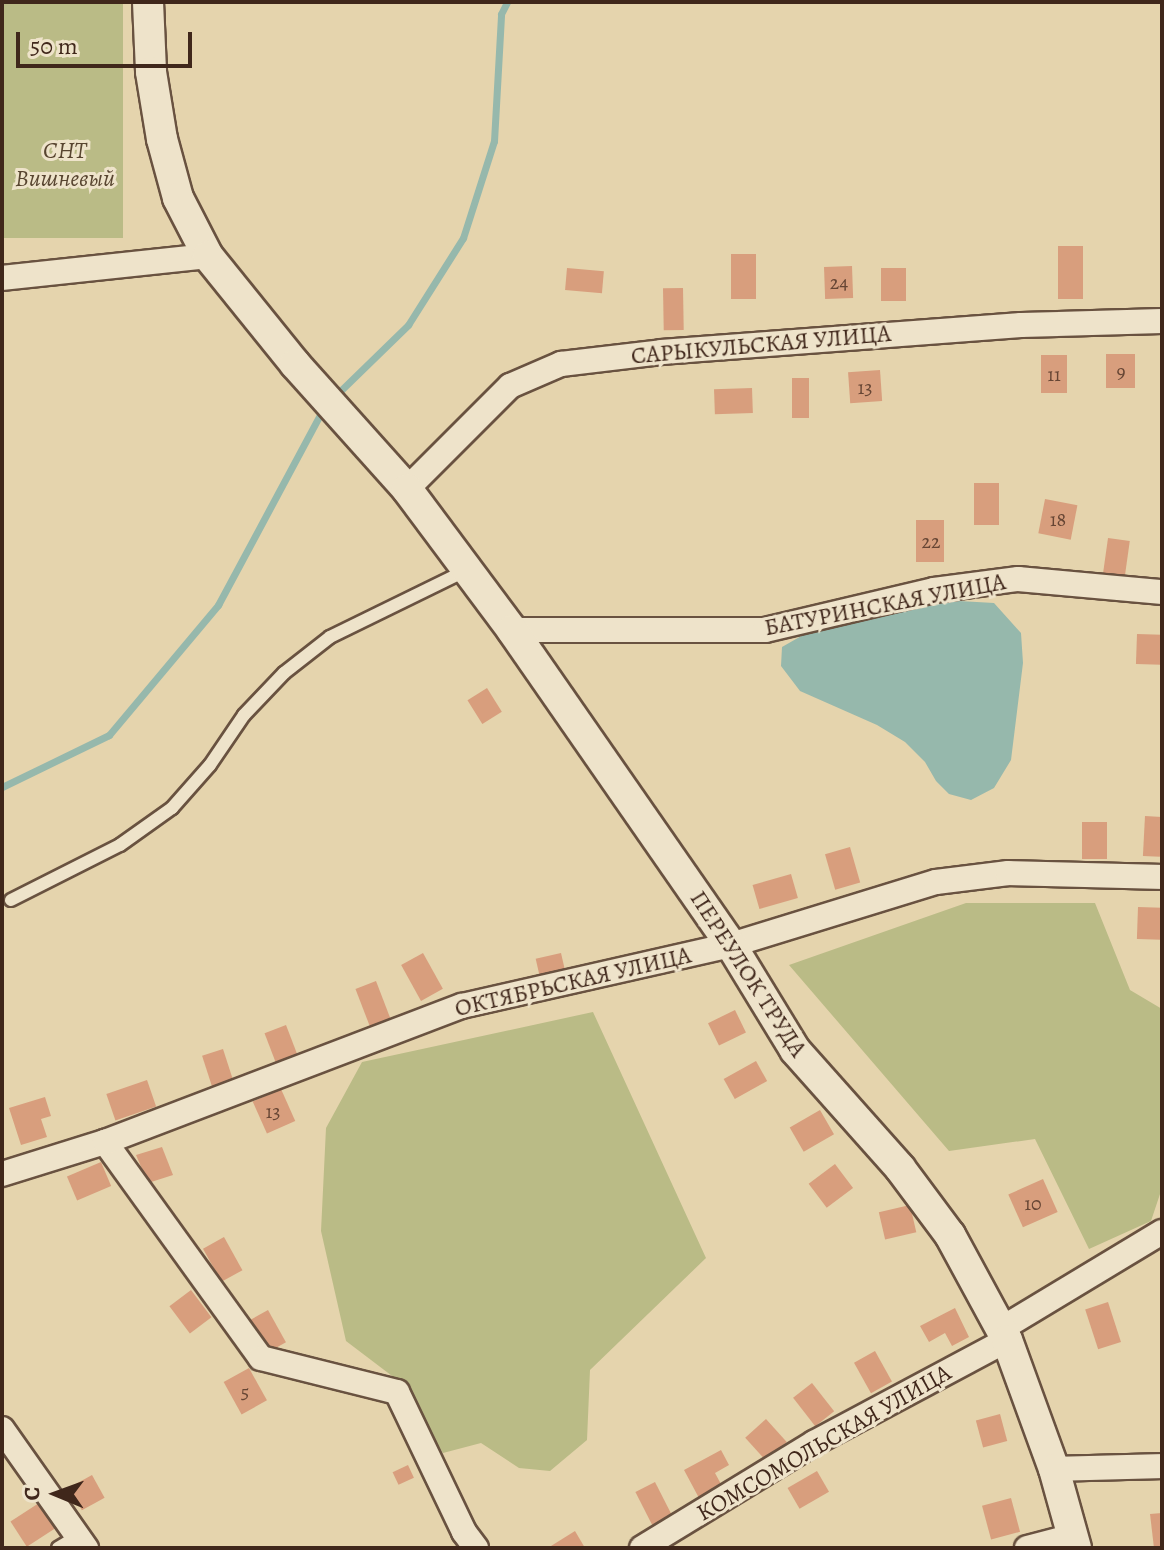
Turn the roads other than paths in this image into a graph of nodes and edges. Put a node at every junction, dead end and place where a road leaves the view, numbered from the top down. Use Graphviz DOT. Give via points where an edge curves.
graph roads {
  1 [pos="148,2"];
  2 [pos="208,256"];
  3 [pos="2,278"];
  4 [pos="1162,321"];
  5 [pos="407,489"];
  6 [pos="468,569"];
  7 [pos="1162,592"];
  8 [pos="512,630"];
  9 [pos="1162,877"];
  10 [pos="11,900"];
  11 [pos="731,945"];
  12 [pos="105,1142"];
  13 [pos="2,1174"];
  14 [pos="1162,1232"];
  15 [pos="1004,1335"];
  16 [pos="2,1429"];
  17 [pos="1162,1466"];
  18 [pos="1054,1469"];
  19 [pos="1074,1542"];
  20 [pos="74,1544"];
  21 [pos="476,1548"];
  22 [pos="642,1548"];
  23 [pos="1027,1548"];
  1 -- 2 [label="street, ПЕРЕУЛОК ТРУДА" via="151,72 162,139 178,198"];
  2 -- 3 [label="street"];
  2 -- 5 [label="street, ПЕРЕУЛОК ТРУДА"];
  4 -- 5 [label="street, САРЫКУЛЬСКАЯ УЛИЦА" via="1021,325 561,364 510,386"];
  5 -- 6 [label="street, ПЕРЕУЛОК ТРУДА"];
  6 -- 8 [label="street, ПЕРЕУЛОК ТРУДА"];
  6 -- 10 [label="lane" via="330,637 284,673 244,715 172,808 120,845"];
  7 -- 8 [label="street, БАТУРИНСКАЯ УЛИЦА" via="1018,579 934,590 765,630"];
  8 -- 11 [label="street, ПЕРЕУЛОК ТРУДА"];
  9 -- 11 [label="street, ОКТЯБРЬСКАЯ УЛИЦА" via="1008,873 936,882"];
  11 -- 12 [label="street, ОКТЯБРЬСКАЯ УЛИЦА" via="462,1006"];
  11 -- 15 [label="street, ПЕРЕУЛОК ТРУДА" via="795,1050 900,1168 950,1235"];
  12 -- 13 [label="street, ОКТЯБРЬСКАЯ УЛИЦА"];
  12 -- 21 [label="street" via="261,1358 397,1392"];
  14 -- 15 [label="street, КОМСОМОЛЬСКАЯ УЛИЦА"];
  15 -- 18 [label="street, ПЕРЕУЛОК ТРУДА"];
  15 -- 22 [label="street, КОМСОМОЛЬСКАЯ УЛИЦА"];
  16 -- 20 [label="street"];
  17 -- 18 [label="street"];
  18 -- 19 [label="street, ПЕРЕУЛОК ТРУДА"];
  19 -- 23 [label="street"];
}
